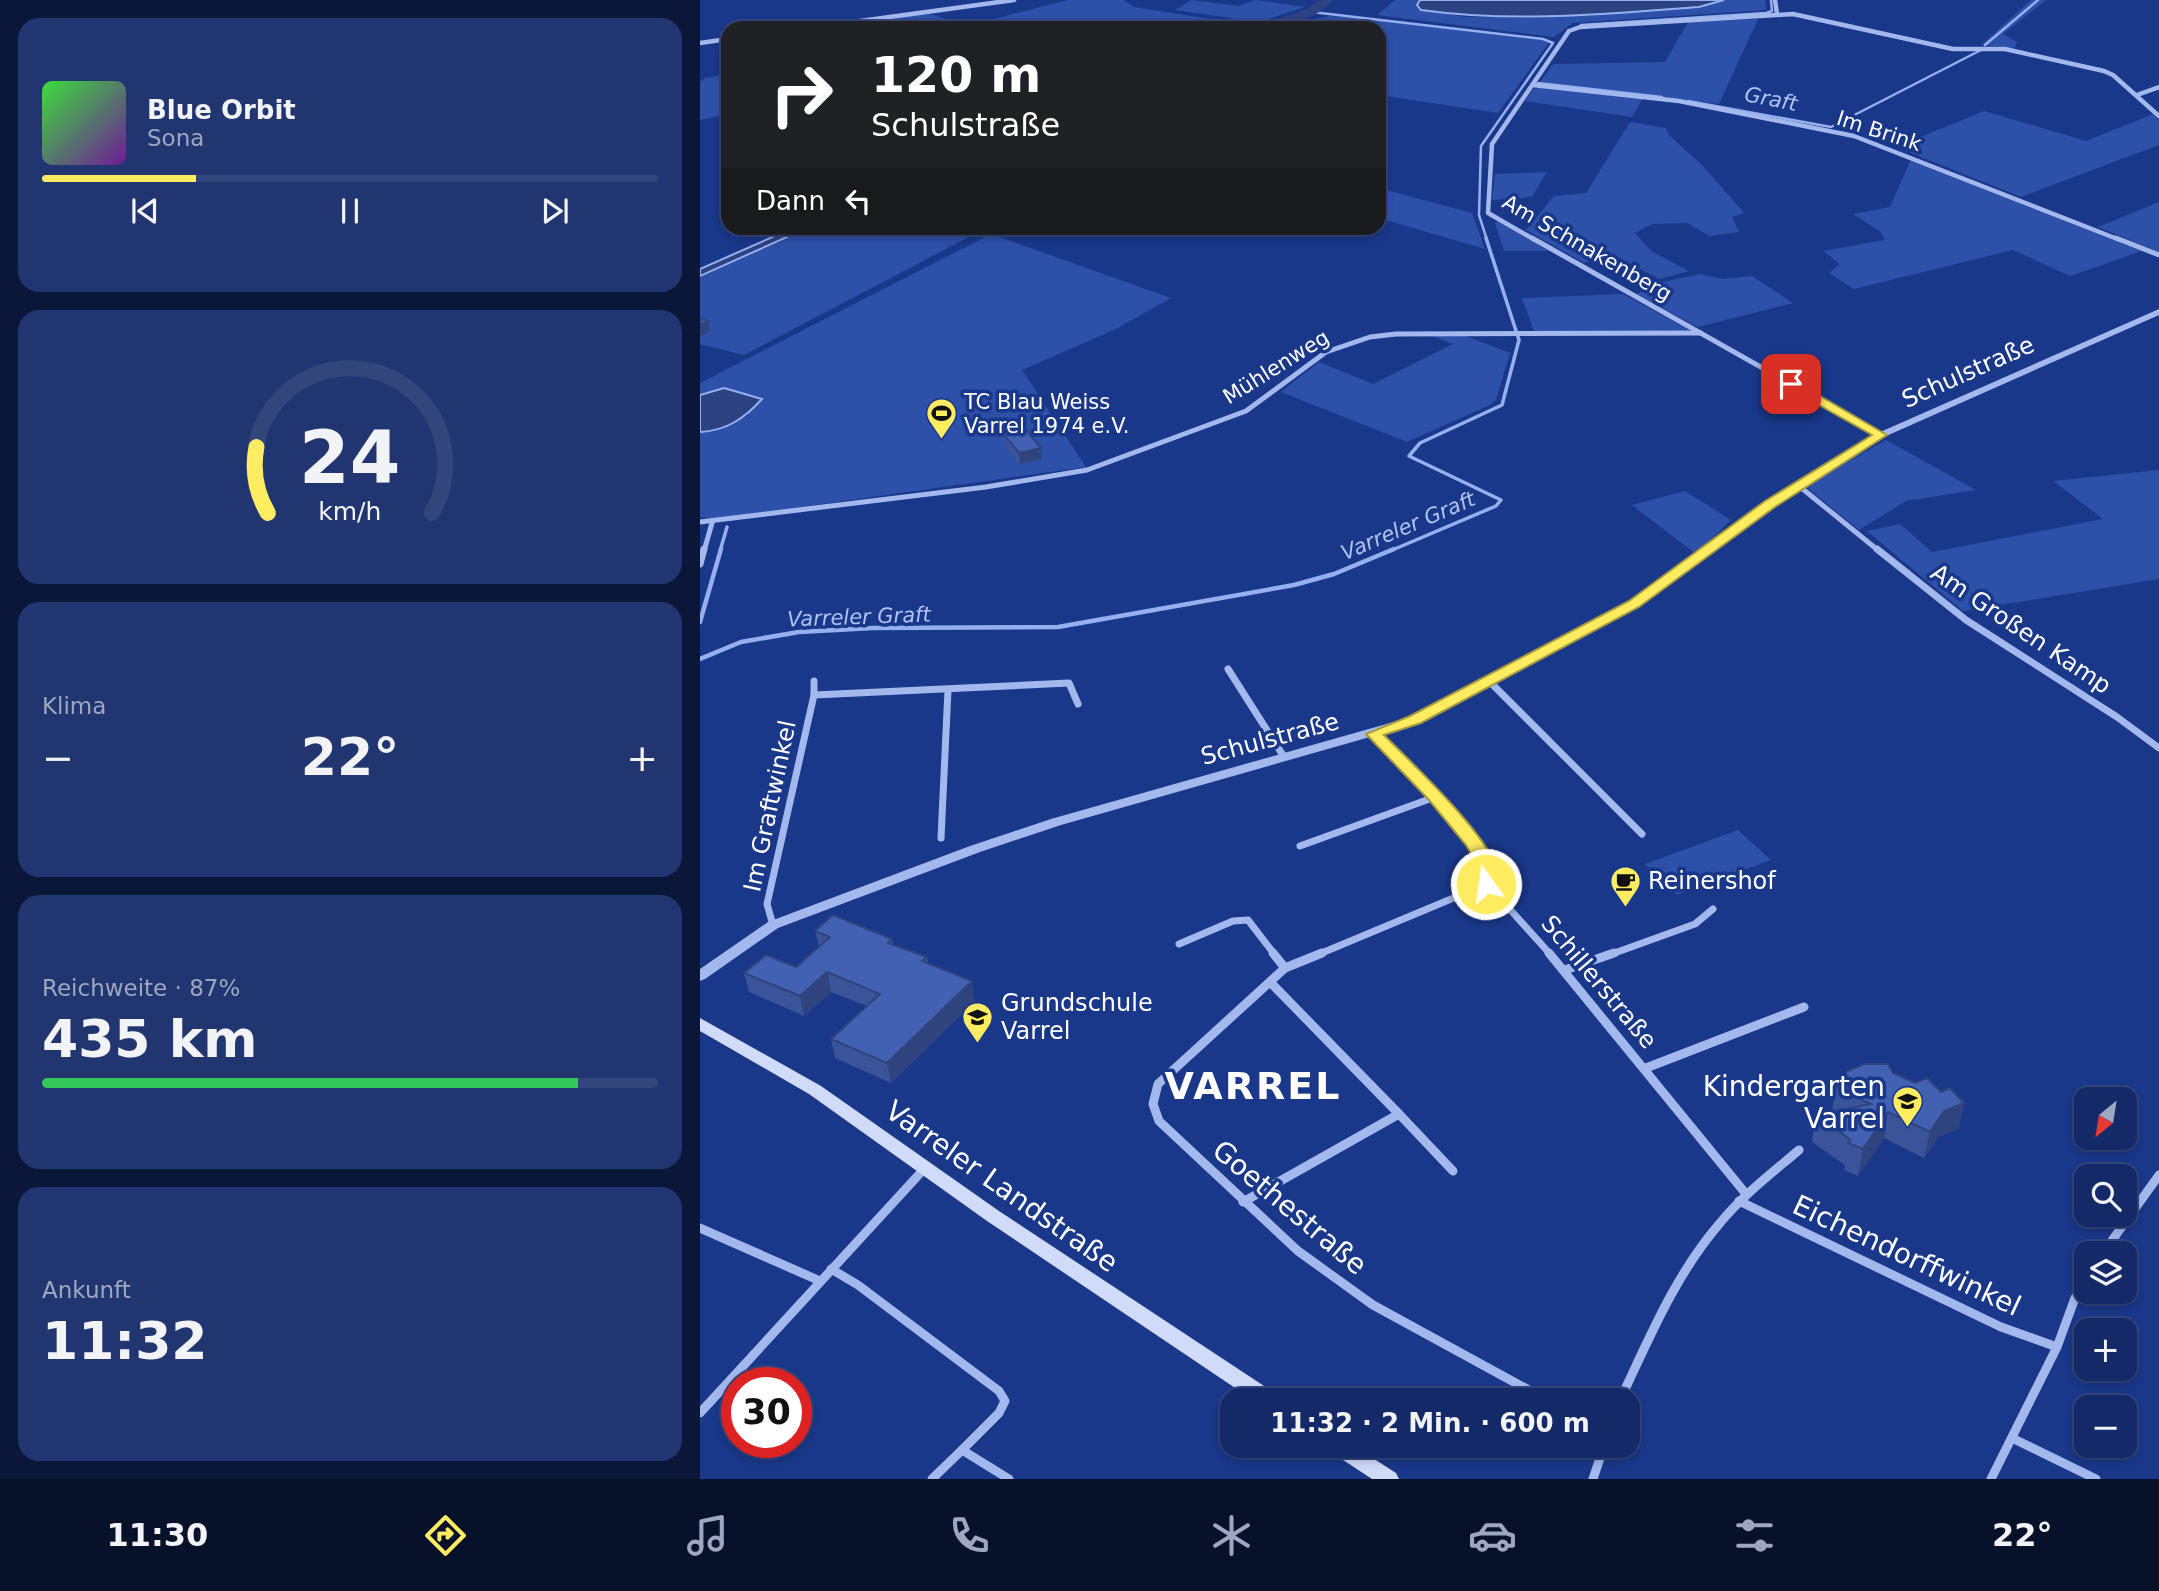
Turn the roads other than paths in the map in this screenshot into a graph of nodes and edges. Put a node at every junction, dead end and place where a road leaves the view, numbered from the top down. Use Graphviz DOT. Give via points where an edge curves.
graph roads {
  1 [pos="1014,0"];
  2 [pos="1775,0"];
  3 [pos="1777,14"];
  4 [pos="861,21"];
  5 [pos="721,40"];
  6 [pos="700,43"];
  7 [pos="1533,85"];
  8 [pos="2159,87"];
  9 [pos="2137,95"];
  10 [pos="2159,116"];
  11 [pos="2159,255"];
  12 [pos="2159,312"];
  13 [pos="1702,333"];
  14 [pos="1881,435"];
  15 [pos="1799,486"];
  16 [pos="700,522"];
  17 [pos="712,523"];
  18 [pos="700,564"];
  19 [pos="1228,669"];
  20 [pos="814,681"];
  21 [pos="1490,682"];
  22 [pos="948,690"];
  23 [pos="814,695"];
  24 [pos="1078,704"];
  25 [pos="1374,734"];
  26 [pos="2159,748"];
  27 [pos="1284,757"];
  28 [pos="1435,797"];
  29 [pos="1642,834"];
  30 [pos="941,838"];
  31 [pos="1300,846"];
  32 [pos="1486,884"];
  33 [pos="1713,909"];
  34 [pos="773,925"];
  35 [pos="1179,944"];
  36 [pos="1285,968"];
  37 [pos="1565,970"];
  38 [pos="700,976"];
  39 [pos="1271,983"];
  40 [pos="1804,1007"];
  41 [pos="700,1024"];
  42 [pos="1646,1068"];
  43 [pos="1399,1114"];
  44 [pos="1799,1150"];
  45 [pos="924,1169"];
  46 [pos="1453,1171"];
  47 [pos="2159,1175"];
  48 [pos="1743,1198"];
  49 [pos="1243,1202"];
  50 [pos="700,1228"];
  51 [pos="2111,1241"];
  52 [pos="831,1269"];
  53 [pos="820,1281"];
  54 [pos="2074,1301"];
  55 [pos="2057,1347"];
  56 [pos="1251,1388"];
  57 [pos="1525,1388"];
  58 [pos="1626,1388"];
  59 [pos="700,1413"];
  60 [pos="2012,1438"];
  61 [pos="962,1450"];
  62 [pos="1355,1458"];
  63 [pos="1600,1458"];
  64 [pos="1382,1477"];
  65 [pos="932,1479"];
  66 [pos="1009,1479"];
  67 [pos="1593,1479"];
  68 [pos="1991,1479"];
  69 [pos="2096,1479"];
  1 -- 4 [label="street"];
  2 -- 3 [label="street"];
  3 -- 7 [label="street, Am Schnakenberg" via="1576,27"];
  3 -- 9 [label="street, Am Schnakenberg" via="1953,49 1995,48 2032,55 2108,73"];
  5 -- 6 [label="street"];
  7 -- 11 [label="street, Im Brink" via="1678,101 1854,136"];
  7 -- 13 [label="street, Am Schnakenberg" via="1492,144 1488,213"];
  8 -- 9 [label="street"];
  9 -- 10 [label="street, Am Schnakenberg"];
  12 -- 14 [label="street, Schulstraße"];
  13 -- 14 [label="street, Am Schnakenberg"];
  13 -- 17 [label="street, Mühlenweg" via="1396,334 1349,342 1326,352 1246,411 1087,470"];
  14 -- 15 [label="street, Schulstraße"];
  15 -- 21 [label="street, Schulstraße" via="1634,604"];
  15 -- 26 [label="street, Am Großen Kamp" via="1966,620"];
  16 -- 17 [label="street, Mühlenweg"];
  17 -- 18 [label="street"];
  19 -- 27 [label="street"];
  20 -- 23 [label="street, Im Graftwinkel"];
  21 -- 25 [label="street, Schulstraße" via="1415,720"];
  21 -- 29 [label="street"];
  22 -- 23 [label="street, Im Graftwinkel"];
  22 -- 24 [label="street, Im Graftwinkel" via="1069,683"];
  22 -- 30 [label="street"];
  23 -- 34 [label="street, Im Graftwinkel" via="767,904"];
  25 -- 27 [label="street, Schulstraße"];
  25 -- 28 [label="street"];
  27 -- 34 [label="street, Schulstraße" via="1056,822"];
  28 -- 31 [label="street"];
  28 -- 32 [label="street" via="1473,843 1487,868"];
  32 -- 36 [label="street, Goethestraße"];
  32 -- 37 [label="street, Schillerstraße"];
  33 -- 37 [label="street" via="1695,923"];
  34 -- 38 [label="street, Schulstraße"];
  35 -- 36 [label="street" via="1233,921 1248,920"];
  36 -- 39 [label="street, Goethestraße"];
  37 -- 42 [label="street, Schillerstraße"];
  39 -- 43 [label="street"];
  39 -- 49 [label="street, Goethestraße" via="1158,1084 1153,1104 1159,1122"];
  40 -- 42 [label="street"];
  41 -- 45 [label="main road, Varreler Landstraße" via="815,1090"];
  42 -- 48 [label="street, Schillerstraße"];
  43 -- 46 [label="street"];
  43 -- 49 [label="street"];
  44 -- 48 [label="street, Eichendorffwinkel"];
  45 -- 52 [label="street"];
  45 -- 56 [label="main road, Varreler Landstraße"];
  47 -- 51 [label="street"];
  48 -- 55 [label="street, Eichendorffwinkel" via="2001,1327"];
  48 -- 58 [label="street, Eichendorffwinkel" via="1710,1234 1682,1275"];
  49 -- 57 [label="street, Goethestraße" via="1298,1251 1373,1305"];
  50 -- 53 [label="street"];
  52 -- 53 [label="street"];
  52 -- 61 [label="street" via="999,1391 1005,1401 999,1413"];
  53 -- 59 [label="street"];
  54 -- 55 [label="street"];
  55 -- 60 [label="street"];
  60 -- 68 [label="street"];
  60 -- 69 [label="street"];
  61 -- 65 [label="street"];
  61 -- 66 [label="street"];
  62 -- 64 [label="main road"];
  63 -- 67 [label="street"];
}
